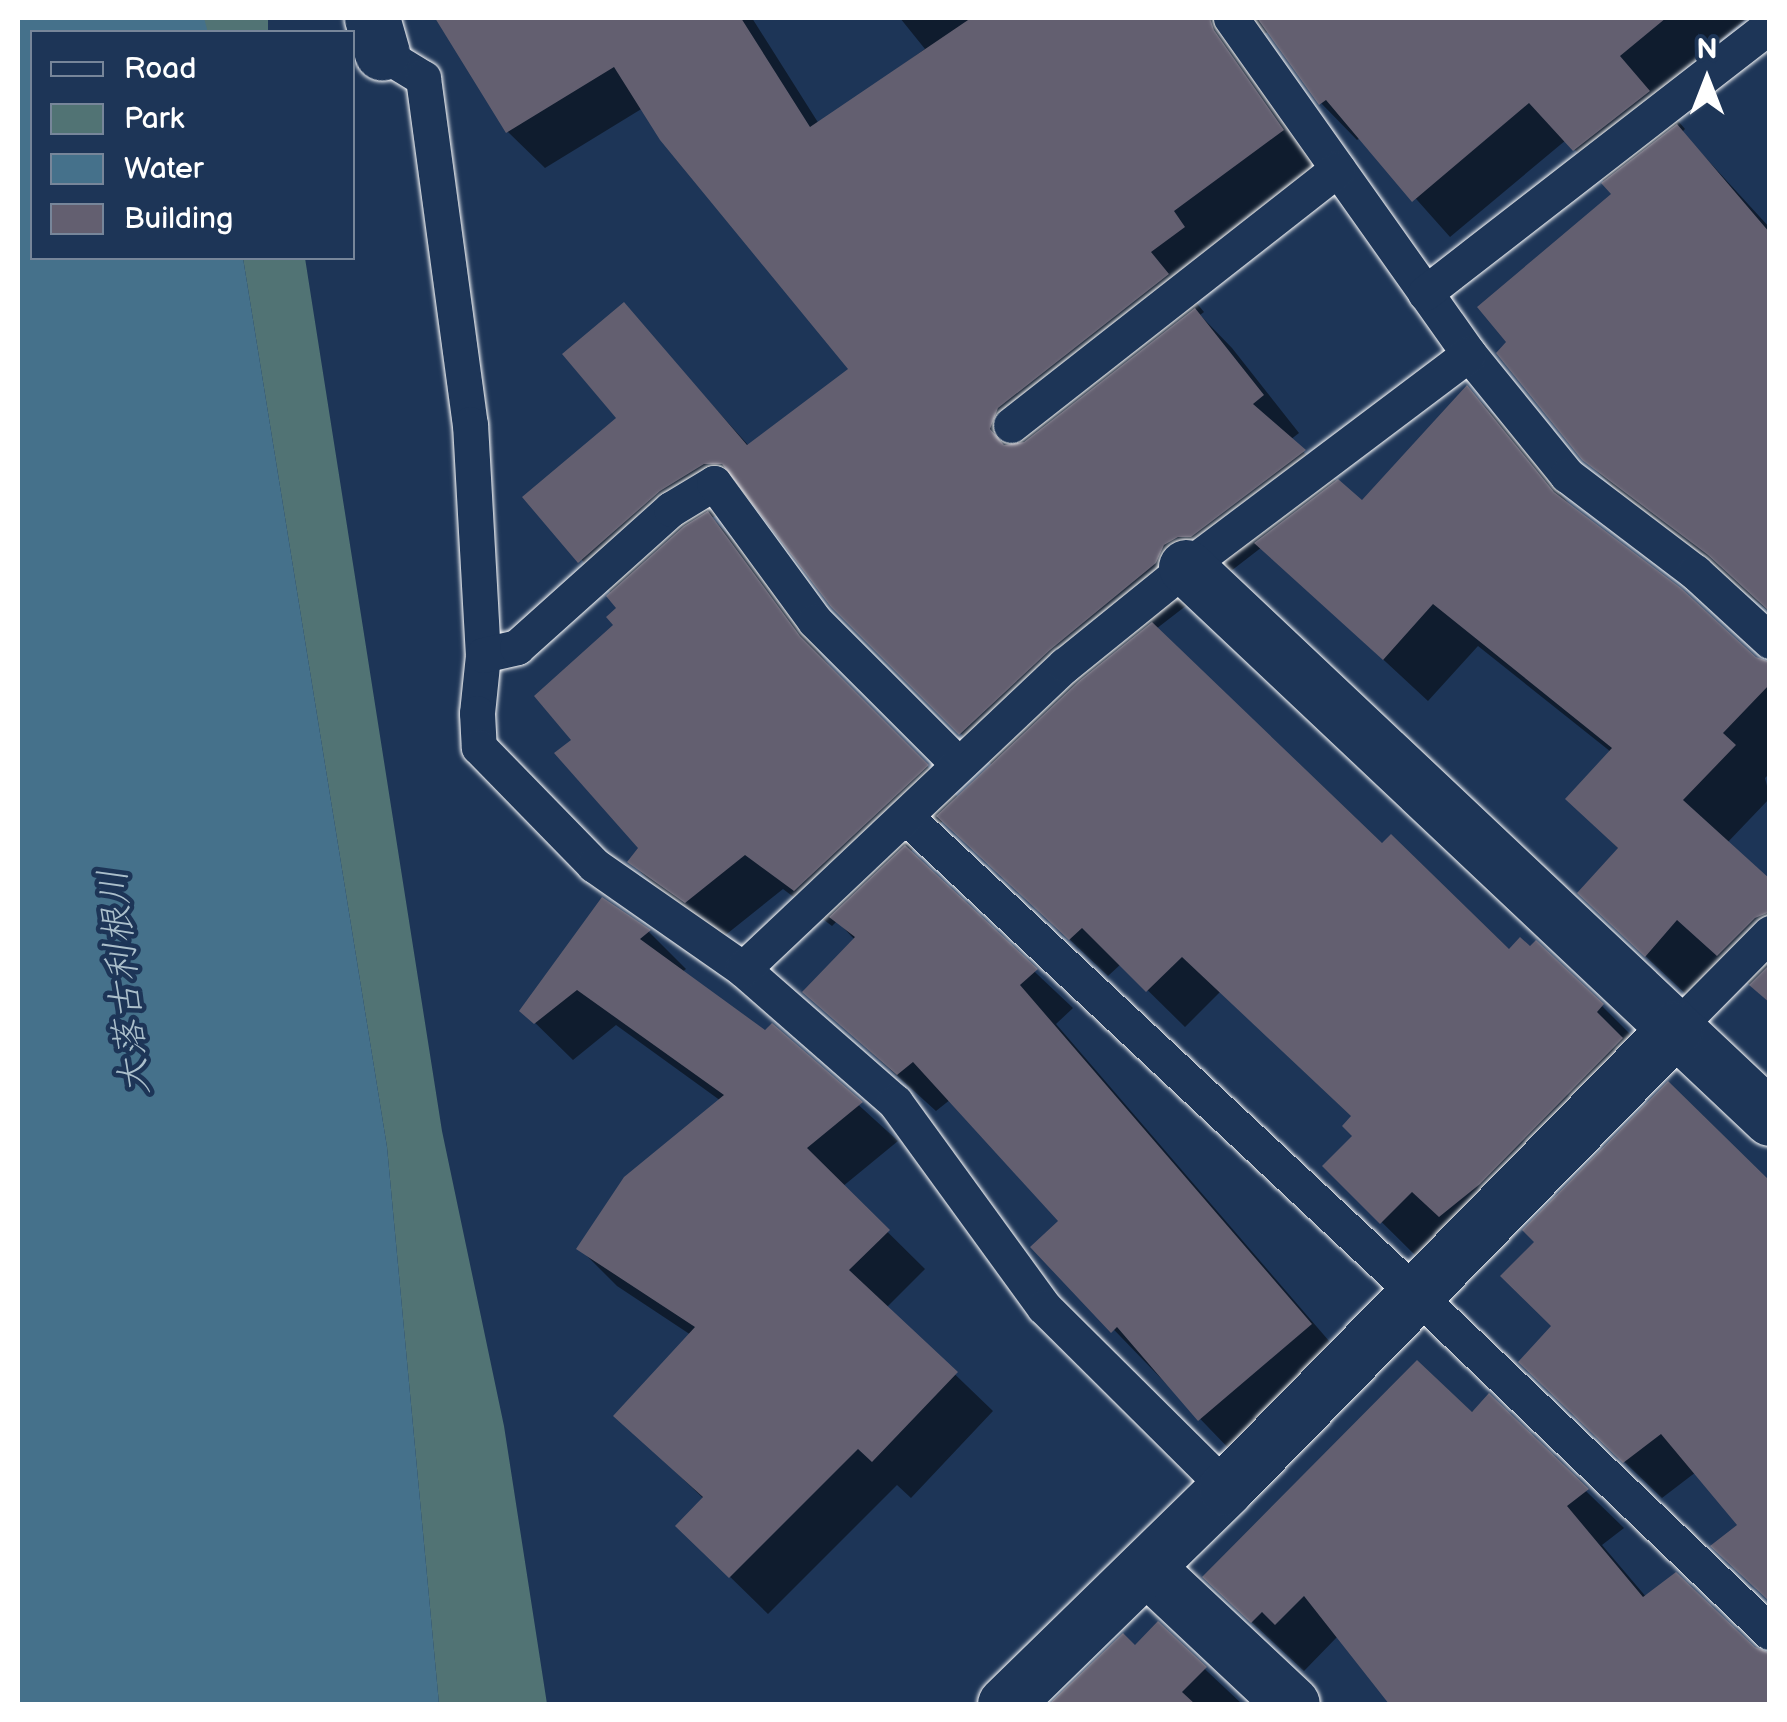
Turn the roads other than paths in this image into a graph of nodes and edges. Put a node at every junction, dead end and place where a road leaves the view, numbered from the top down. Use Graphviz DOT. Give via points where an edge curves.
graph roads {
  1 [pos="1231,18"];
  2 [pos="1770,25"];
  3 [pos="377,35"];
  4 [pos="1338,170"];
  5 [pos="1425,293"];
  6 [pos="1469,354"];
  7 [pos="1012,425"];
  8 [pos="1186,567"];
  9 [pos="1770,641"];
  10 [pos="483,654"];
  11 [pos="958,764"];
  12 [pos="906,817"];
  13 [pos="1770,932"];
  14 [pos="743,970"];
  15 [pos="1675,1029"];
  16 [pos="1770,1118"];
  17 [pos="1417,1294"];
  18 [pos="1226,1488"];
  19 [pos="1146,1567"];
  20 [pos="1770,1632"];
  21 [pos="1005,1704"];
  22 [pos="1292,1704"];
  1 -- 4 [label="lane"];
  2 -- 5 [label="lane"];
  3 -- 10 [label="lane" via="424,78 470,424"];
  4 -- 5 [label="lane"];
  4 -- 7 [label="lane"];
  5 -- 6 [label="lane"];
  6 -- 8 [label="lane"];
  6 -- 9 [label="lane" via="1567,475 1695,572"];
  8 -- 11 [label="lane"];
  8 -- 15 [label="street"];
  10 -- 11 [label="lane" via="517,647 671,509 714,483 816,621"];
  10 -- 14 [label="lane" via="479,748 594,865"];
  11 -- 12 [label="lane"];
  12 -- 14 [label="lane"];
  12 -- 17 [label="lane"];
  13 -- 15 [label="lane"];
  14 -- 18 [label="lane" via="895,1102 1044,1308"];
  15 -- 16 [label="street"];
  15 -- 17 [label="street"];
  17 -- 18 [label="street"];
  17 -- 20 [label="lane"];
  18 -- 19 [label="street"];
  19 -- 21 [label="street"];
  19 -- 22 [label="street"];
}
